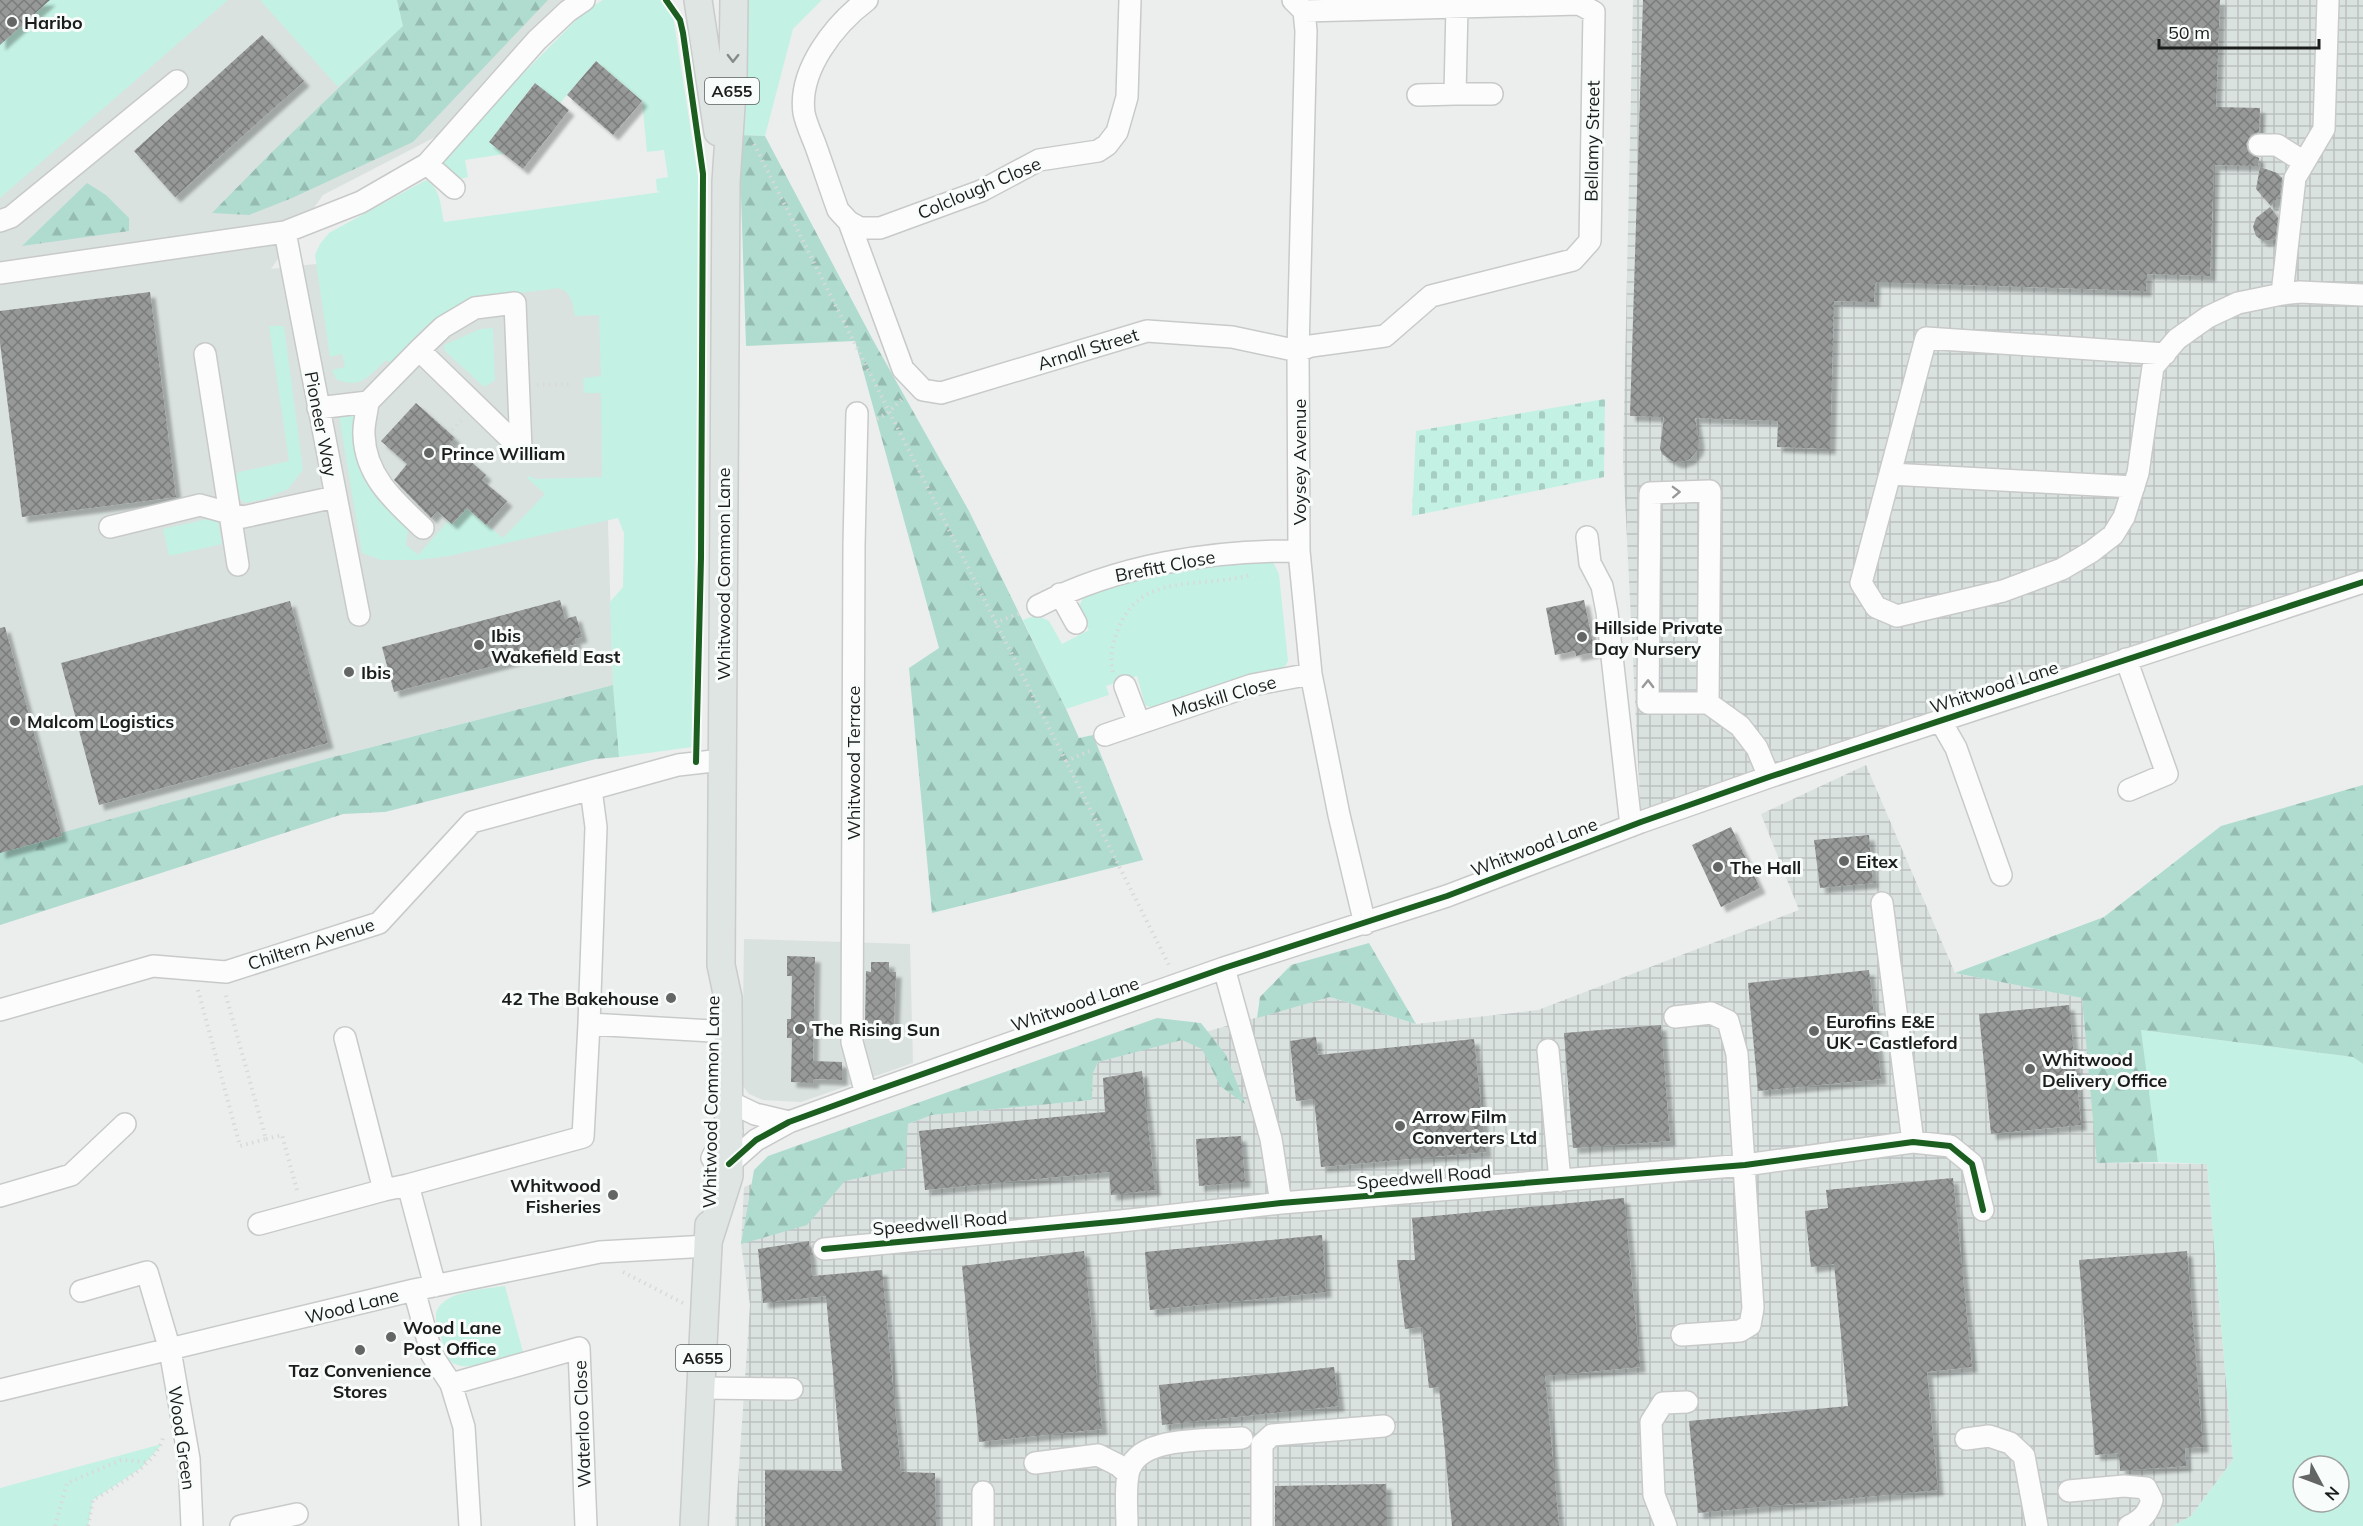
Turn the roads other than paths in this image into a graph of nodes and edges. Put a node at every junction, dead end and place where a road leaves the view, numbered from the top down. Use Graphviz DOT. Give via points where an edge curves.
graph roads {
  1 [pos="584,0"];
  2 [pos="734,0"];
  3 [pos="867,0"];
  4 [pos="1130,0"];
  5 [pos="2328,0"];
  6 [pos="697,1"];
  7 [pos="1299,5"];
  8 [pos="1457,8"];
  9 [pos="177,81"];
  10 [pos="1418,94"];
  11 [pos="1455,94"];
  12 [pos="1492,94"];
  13 [pos="2259,145"];
  14 [pos="2304,162"];
  15 [pos="428,164"];
  16 [pos="726,183"];
  17 [pos="454,188"];
  18 [pos="0,221"];
  19 [pos="849,222"];
  20 [pos="285,232"];
  21 [pos="0,273"];
  22 [pos="2282,294"];
  23 [pos="2363,295"];
  24 [pos="418,350"];
  25 [pos="1298,351"];
  26 [pos="205,354"];
  27 [pos="2165,354"];
  28 [pos="368,402"];
  29 [pos="318,408"];
  30 [pos="862,422"];
  31 [pos="1890,474"];
  32 [pos="2134,488"];
  33 [pos="335,497"];
  34 [pos="229,513"];
  35 [pos="110,527"];
  36 [pos="423,528"];
  37 [pos="1587,537"];
  38 [pos="1299,551"];
  39 [pos="238,565"];
  40 [pos="2363,582"];
  41 [pos="1060,594"];
  42 [pos="1038,606"];
  43 [pos="359,615"];
  44 [pos="1076,623"];
  45 [pos="2126,659"];
  46 [pos="1311,674"];
  47 [pos="1125,686"];
  48 [pos="1708,702"];
  49 [pos="1940,720"];
  50 [pos="1139,723"];
  51 [pos="1105,735"];
  52 [pos="722,760"];
  53 [pos="1769,777"];
  54 [pos="591,789"];
  55 [pos="2129,790"];
  56 [pos="1631,826"];
  57 [pos="2001,875"];
  58 [pos="1882,903"];
  59 [pos="1365,924"];
  60 [pos="721,964"];
  61 [pos="1224,968"];
  62 [pos="0,1010"];
  63 [pos="1675,1017"];
  64 [pos="589,1024"];
  65 [pos="712,1031"];
  66 [pos="345,1038"];
  67 [pos="1548,1050"];
  68 [pos="866,1094"];
  69 [pos="729,1101"];
  70 [pos="758,1115"];
  71 [pos="789,1122"];
  72 [pos="125,1124"];
  73 [pos="729,1134"];
  74 [pos="1913,1142"];
  75 [pos="720,1161"];
  76 [pos="1745,1165"];
  77 [pos="1560,1181"];
  78 [pos="408,1185"];
  79 [pos="384,1190"];
  80 [pos="0,1196"];
  81 [pos="1281,1203"];
  82 [pos="1983,1210"];
  83 [pos="259,1224"];
  84 [pos="708,1244"];
  85 [pos="824,1249"];
  86 [pos="424,1288"];
  87 [pos="81,1291"];
  88 [pos="1682,1335"];
  89 [pos="170,1350"];
  90 [pos="451,1384"];
  91 [pos="701,1388"];
  92 [pos="792,1389"];
  93 [pos="0,1390"];
  94 [pos="1687,1402"];
  95 [pos="1384,1426"];
  96 [pos="1242,1438"];
  97 [pos="1966,1439"];
  98 [pos="1035,1463"];
  99 [pos="1128,1474"];
  100 [pos="2069,1491"];
  101 [pos="982,1492"];
  102 [pos="297,1514"];
  103 [pos="192,1526"];
  104 [pos="241,1526"];
  105 [pos="470,1526"];
  106 [pos="586,1526"];
  107 [pos="694,1526"];
  108 [pos="983,1526"];
  109 [pos="1127,1526"];
  110 [pos="1262,1526"];
  111 [pos="1666,1526"];
  112 [pos="2037,1526"];
  113 [pos="2129,1526"];
  1 -- 15 [label="street" via="537,40"];
  2 -- 16 [label="main road, Whitwood Common Lane / A655, one-way"];
  3 -- 19 [label="street" via="822,50 803,94 804,115 838,210"];
  4 -- 19 [label="street, Colclough Close" via="1127,96 1118,132 1107,145 1098,151 1039,160 981,191 880,228 860,228"];
  5 -- 14 [label="street" via="2324,129"];
  6 -- 16 [label="main road, Whitwood Common Lane / A655"];
  7 -- 8 [label="street, Bellamy Street"];
  7 -- 25 [label="street, Voysey Avenue" via="1306,32"];
  8 -- 11 [label="street"];
  8 -- 25 [label="street, Bellamy Street" via="1579,4 1594,12 1590,241 1573,260 1431,296 1385,336"];
  9 -- 18 [label="street" via="11,217"];
  10 -- 11 [label="street"];
  11 -- 12 [label="street"];
  13 -- 14 [label="street" via="2277,145"];
  14 -- 22 [label="street" via="2295,178"];
  15 -- 17 [label="street"];
  15 -- 20 [label="street" via="361,202"];
  16 -- 52 [label="main road, Whitwood Common Lane / A655"];
  19 -- 25 [label="street, Arnall Street" via="903,369 923,390 941,393 1147,331 1232,337"];
  20 -- 21 [label="street"];
  20 -- 29 [label="street, Pioneer Way"];
  22 -- 23 [label="street"];
  22 -- 27 [label="street" via="2238,303 2208,317 2177,339"];
  24 -- 24 [label="street" via="442,327 475,308 515,303 521,449"];
  24 -- 28 [label="street"];
  25 -- 38 [label="street, Voysey Avenue"];
  26 -- 34 [label="street"];
  27 -- 31 [label="street" via="1926,338"];
  27 -- 32 [label="street" via="2154,367"];
  28 -- 29 [label="street"];
  28 -- 36 [label="street" via="364,435 369,464 387,494"];
  29 -- 33 [label="street, Pioneer Way"];
  30 -- 68 [label="street, Whitwood Terrace" via="854,556 852,1042"];
  31 -- 32 [label="street"];
  31 -- 32 [label="street" via="1861,584 1876,607 1897,616 2002,591 2062,569 2113,535"];
  33 -- 34 [label="street" via="243,517"];
  33 -- 43 [label="street, Pioneer Way"];
  34 -- 35 [label="street" via="200,505"];
  34 -- 39 [label="street"];
  37 -- 56 [label="street" via="1590,563 1602,586 1607,612"];
  38 -- 41 [label="street, Brefitt Close" via="1247,551 1173,562"];
  38 -- 46 [label="street, Voysey Avenue"];
  40 -- 45 [label="street, Whitwood Lane"];
  41 -- 42 [label="street, Brefitt Close"];
  41 -- 44 [label="street"];
  45 -- 49 [label="street, Whitwood Lane"];
  45 -- 55 [label="street" via="2167,774"];
  46 -- 50 [label="street, Maskill Close" via="1252,685"];
  46 -- 59 [label="street, Voysey Avenue"];
  47 -- 50 [label="street"];
  48 -- 48 [label="street, one-way" via="1648,703 1650,493 1710,491"];
  48 -- 53 [label="street" via="1740,726 1757,748"];
  49 -- 53 [label="street, Whitwood Lane"];
  49 -- 57 [label="street" via="1956,748"];
  50 -- 51 [label="street, Maskill Close"];
  52 -- 54 [label="street, Chiltern Avenue" via="678,765"];
  52 -- 60 [label="main road, Whitwood Common Lane / A655"];
  53 -- 56 [label="street, Whitwood Lane"];
  54 -- 62 [label="street, Chiltern Avenue" via="472,822 379,923 226,972 153,966"];
  54 -- 64 [label="street" via="596,827"];
  56 -- 59 [label="street, Whitwood Lane"];
  58 -- 74 [label="street"];
  59 -- 61 [label="street, Whitwood Lane"];
  60 -- 65 [label="main road, Whitwood Common Lane / A655" via="712,985"];
  60 -- 69 [label="main road, Whitwood Common Lane / A655" via="728,998"];
  61 -- 68 [label="street, Whitwood Lane"];
  61 -- 81 [label="street" via="1271,1139"];
  63 -- 76 [label="street" via="1711,1013 1728,1021 1737,1054"];
  64 -- 65 [label="street"];
  64 -- 78 [label="street" via="583,1137"];
  65 -- 75 [label="main road, Whitwood Common Lane / A655"];
  66 -- 79 [label="street"];
  67 -- 77 [label="street"];
  68 -- 71 [label="street, Whitwood Lane"];
  69 -- 70 [label="street"];
  69 -- 73 [label="main road, Whitwood Common Lane / A655"];
  70 -- 71 [label="street"];
  70 -- 73 [label="street"];
  71 -- 75 [label="street, Whitwood Lane"];
  72 -- 80 [label="street" via="71,1175"];
  73 -- 75 [label="main road, Whitwood Common Lane / A655"];
  74 -- 76 [label="street, Speedwell Road"];
  74 -- 82 [label="street, Speedwell Road" via="1950,1146 1972,1164"];
  75 -- 84 [label="main road, Whitwood Common Lane / A655"];
  76 -- 77 [label="street, Speedwell Road"];
  76 -- 88 [label="street" via="1753,1308 1750,1325 1740,1331"];
  77 -- 81 [label="street, Speedwell Road"];
  78 -- 79 [label="street"];
  78 -- 86 [label="street"];
  79 -- 83 [label="street"];
  81 -- 85 [label="street, Speedwell Road"];
  84 -- 86 [label="street, Wood Lane" via="600,1252"];
  84 -- 91 [label="main road, Whitwood Common Lane / A655"];
  86 -- 89 [label="street, Wood Lane"];
  86 -- 90 [label="street" via="432,1355"];
  87 -- 89 [label="street, Wood Green" via="147,1272"];
  89 -- 93 [label="street, Wood Lane"];
  89 -- 103 [label="street, Wood Green" via="189,1459"];
  90 -- 105 [label="street" via="464,1427"];
  90 -- 106 [label="street, Waterloo Close" via="579,1348"];
  91 -- 92 [label="street"];
  91 -- 107 [label="main road, Whitwood Common Lane / A655"];
  94 -- 111 [label="street" via="1663,1403 1651,1422 1654,1495"];
  95 -- 110 [label="street" via="1272,1435 1266,1439 1262,1444"];
  96 -- 99 [label="street" via="1161,1444 1143,1451"];
  97 -- 112 [label="street" via="1989,1436 2010,1443 2024,1456"];
  98 -- 99 [label="street" via="1098,1455"];
  99 -- 109 [label="street"];
  100 -- 113 [label="street" via="2146,1488 2152,1500 2150,1509"];
  101 -- 108 [label="street"];
  102 -- 104 [label="street"];
}
